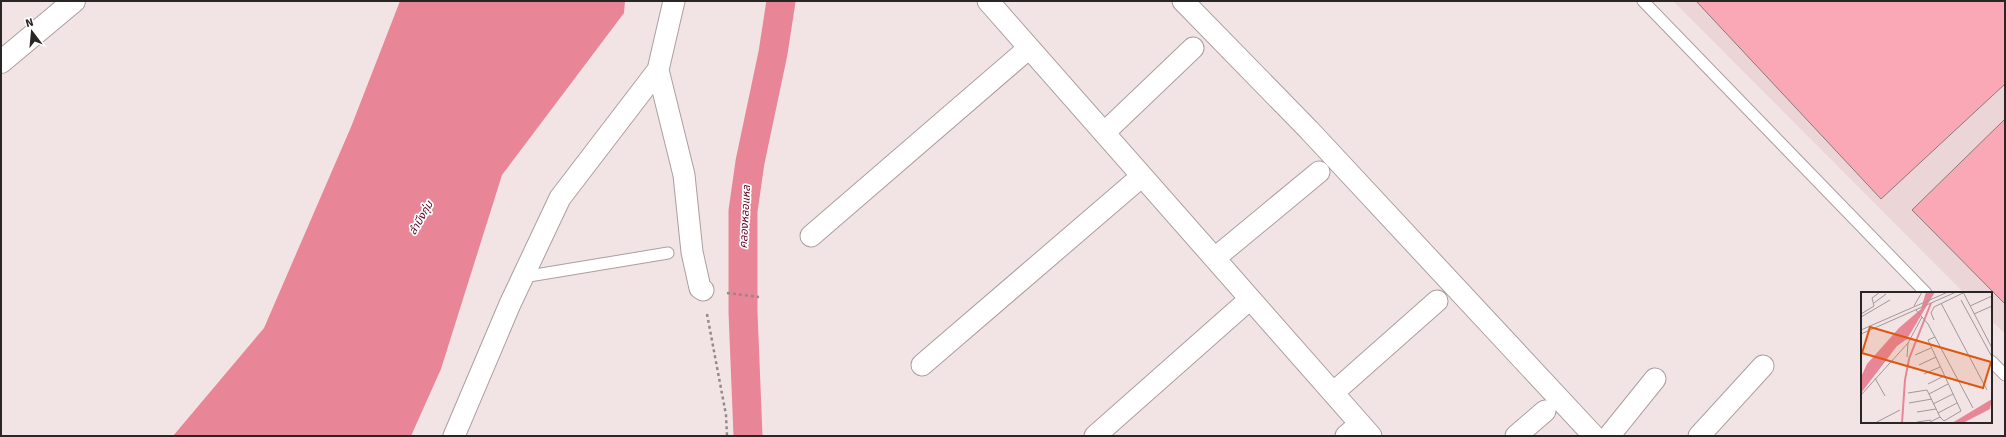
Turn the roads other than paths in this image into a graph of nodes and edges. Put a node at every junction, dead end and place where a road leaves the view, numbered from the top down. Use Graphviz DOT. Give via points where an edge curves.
graph roads {
  1 [pos="74,1"];
  2 [pos="674,1"];
  3 [pos="988,1"];
  4 [pos="1183,1"];
  5 [pos="1643,1"];
  6 [pos="1029,48"];
  7 [pos="1193,48"];
  8 [pos="1,62"];
  9 [pos="658,70"];
  10 [pos="1104,132"];
  11 [pos="1319,172"];
  12 [pos="1142,176"];
  13 [pos="811,236"];
  14 [pos="668,253"];
  15 [pos="1215,258"];
  16 [pos="523,277"];
  17 [pos="711,291"];
  18 [pos="1925,292"];
  19 [pos="1250,299"];
  20 [pos="1437,301"];
  21 [pos="1992,362"];
  22 [pos="922,365"];
  23 [pos="1763,366"];
  24 [pos="2005,375"];
  25 [pos="1654,379"];
  26 [pos="1334,393"];
  27 [pos="1545,411"];
  28 [pos="1359,432"];
  29 [pos="454,436"];
  30 [pos="1095,436"];
  31 [pos="1516,436"];
  32 [pos="1594,436"];
  33 [pos="1609,436"];
  34 [pos="1699,436"];
  1 -- 8 [label="main road"];
  2 -- 9 [label="street"];
  3 -- 6 [label="street"];
  4 -- 32 [label="street" via="1314,136"];
  5 -- 18 [label="lane"];
  6 -- 10 [label="street"];
  6 -- 13 [label="street"];
  7 -- 10 [label="street"];
  9 -- 16 [label="street" via="560,198"];
  9 -- 17 [label="street" via="684,175 692,252 700,288"];
  10 -- 12 [label="street"];
  11 -- 15 [label="street"];
  12 -- 15 [label="street"];
  12 -- 22 [label="street"];
  14 -- 16 [label="lane"];
  15 -- 19 [label="street"];
  16 -- 29 [label="street"];
  19 -- 26 [label="street"];
  19 -- 30 [label="street"];
  20 -- 26 [label="street"];
  21 -- 24 [label="lane"];
  23 -- 34 [label="street"];
  25 -- 33 [label="street"];
  26 -- 28 [label="street"];
  27 -- 31 [label="street"];
}
